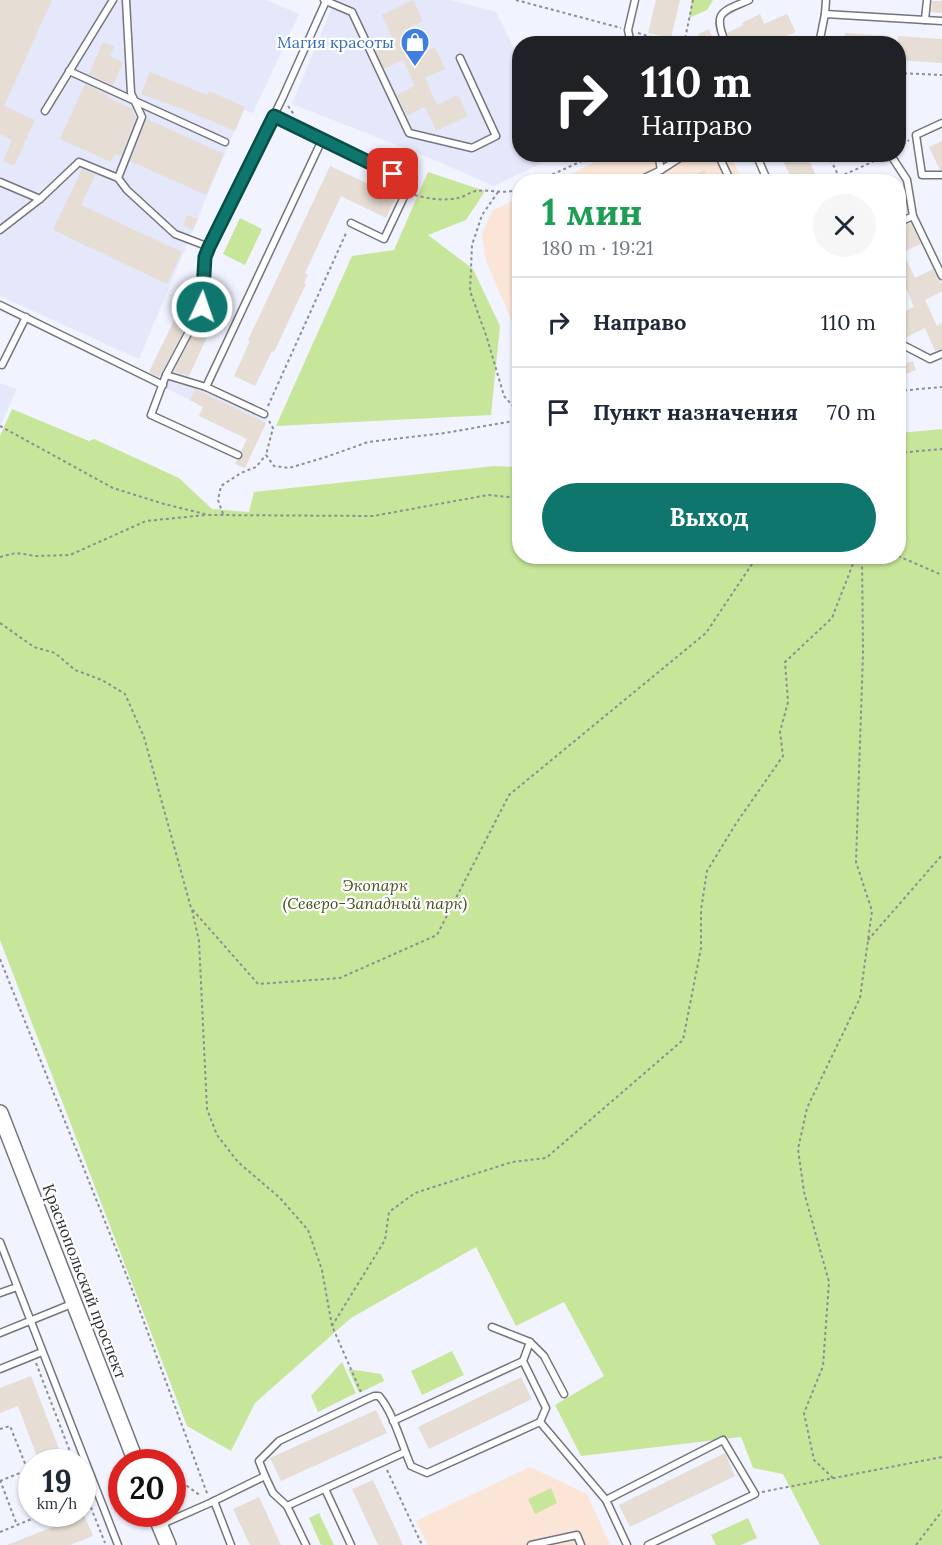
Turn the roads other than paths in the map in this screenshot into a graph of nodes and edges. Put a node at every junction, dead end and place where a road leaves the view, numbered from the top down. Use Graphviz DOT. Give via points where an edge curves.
graph roads {
  1 [pos="113,0"];
  2 [pos="126,0"];
  3 [pos="635,0"];
  4 [pos="750,0"];
  5 [pos="826,0"];
  6 [pos="927,0"];
  7 [pos="325,1"];
  8 [pos="825,14"];
  9 [pos="925,20"];
  10 [pos="942,21"];
  11 [pos="629,36"];
  12 [pos="723,36"];
  13 [pos="821,36"];
  14 [pos="460,58"];
  15 [pos="69,71"];
  16 [pos="134,101"];
  17 [pos="45,111"];
  18 [pos="274,116"];
  19 [pos="942,123"];
  20 [pos="322,140"];
  21 [pos="225,142"];
  22 [pos="660,162"];
  23 [pos="674,162"];
  24 [pos="661,170"];
  25 [pos="653,174"];
  26 [pos="942,175"];
  27 [pos="118,178"];
  28 [pos="906,179"];
  29 [pos="0,182"];
  30 [pos="40,199"];
  31 [pos="914,216"];
  32 [pos="906,220"];
  33 [pos="351,223"];
  34 [pos="0,229"];
  35 [pos="209,247"];
  36 [pos="942,276"];
  37 [pos="0,305"];
  38 [pos="26,318"];
  39 [pos="906,347"];
  40 [pos="942,354"];
  41 [pos="0,364"];
  42 [pos="166,375"];
  43 [pos="163,385"];
  44 [pos="206,387"];
  45 [pos="264,414"];
  46 [pos="238,455"];
  47 [pos="0,1113"];
  48 [pos="0,1242"];
  49 [pos="17,1287"];
  50 [pos="0,1293"];
  51 [pos="74,1303"];
  52 [pos="30,1322"];
  53 [pos="492,1327"];
  54 [pos="0,1333"];
  55 [pos="530,1342"];
  56 [pos="42,1352"];
  57 [pos="523,1360"];
  58 [pos="0,1369"];
  59 [pos="564,1394"];
  60 [pos="393,1421"];
  61 [pos="540,1422"];
  62 [pos="131,1449"];
  63 [pos="405,1452"];
  64 [pos="265,1476"];
  65 [pos="325,1489"];
  66 [pos="606,1500"];
  67 [pos="212,1502"];
  68 [pos="287,1506"];
  69 [pos="186,1510"];
  70 [pos="161,1527"];
  71 [pos="118,1545"];
  72 [pos="168,1545"];
  73 [pos="231,1545"];
  74 [pos="306,1545"];
  75 [pos="351,1545"];
  76 [pos="531,1545"];
  77 [pos="581,1545"];
  78 [pos="627,1545"];
  79 [pos="648,1545"];
  1 -- 15 [label="lane"];
  2 -- 16 [label="lane"];
  3 -- 11 [label="lane"];
  4 -- 12 [label="lane" via="724,12 719,20"];
  5 -- 8 [label="lane"];
  6 -- 9 [label="lane"];
  7 -- 14 [label="lane" via="352,12 409,133 472,148 496,136"];
  7 -- 18 [label="lane"];
  8 -- 9 [label="lane"];
  8 -- 13 [label="lane"];
  9 -- 10 [label="lane"];
  15 -- 16 [label="lane"];
  15 -- 17 [label="lane"];
  16 -- 21 [label="lane"];
  16 -- 27 [label="lane" via="142,117"];
  18 -- 20 [label="lane"];
  18 -- 35 [label="lane"];
  19 -- 26 [label="lane" via="916,135 922,175"];
  20 -- 33 [label="lane" via="411,182 384,239"];
  20 -- 44 [label="lane"];
  22 -- 24 [label="lane"];
  23 -- 24 [label="lane"];
  24 -- 25 [label="lane"];
  27 -- 30 [label="lane" via="79,162"];
  27 -- 35 [label="lane" via="176,234"];
  28 -- 31 [label="lane"];
  29 -- 30 [label="lane"];
  30 -- 34 [label="lane"];
  31 -- 32 [label="lane"];
  31 -- 36 [label="lane"];
  35 -- 42 [label="lane" via="202,307"];
  37 -- 38 [label="lane"];
  38 -- 41 [label="lane"];
  38 -- 43 [label="lane"];
  39 -- 40 [label="lane" via="930,359"];
  42 -- 43 [label="lane"];
  42 -- 44 [label="lane"];
  43 -- 46 [label="lane" via="151,416"];
  44 -- 45 [label="lane"];
  47 -- 51 [label="street, Краснопольский проспект"];
  48 -- 49 [label="lane"];
  49 -- 50 [label="lane"];
  49 -- 52 [label="lane"];
  51 -- 52 [label="lane"];
  51 -- 62 [label="street, Краснопольский проспект"];
  52 -- 54 [label="lane"];
  52 -- 56 [label="lane"];
  53 -- 55 [label="lane"];
  55 -- 57 [label="lane"];
  55 -- 59 [label="lane" via="544,1356"];
  56 -- 58 [label="lane"];
  56 -- 71 [label="lane"];
  57 -- 60 [label="lane"];
  57 -- 61 [label="lane" via="546,1408"];
  60 -- 63 [label="lane"];
  60 -- 64 [label="lane" via="379,1396 364,1400 279,1441 259,1461"];
  61 -- 63 [label="lane" via="426,1473 411,1466"];
  61 -- 66 [label="lane"];
  63 -- 65 [label="lane"];
  64 -- 67 [label="lane"];
  64 -- 68 [label="lane" via="273,1493"];
  65 -- 68 [label="lane"];
  65 -- 75 [label="lane"];
  66 -- 78 [label="lane"];
  66 -- 79 [label="lane" via="723,1440 755,1494"];
  67 -- 69 [label="lane"];
  67 -- 73 [label="lane"];
  68 -- 74 [label="lane"];
  70 -- 72 [label="street"];
  76 -- 77 [label="lane" via="577,1535"];
}
